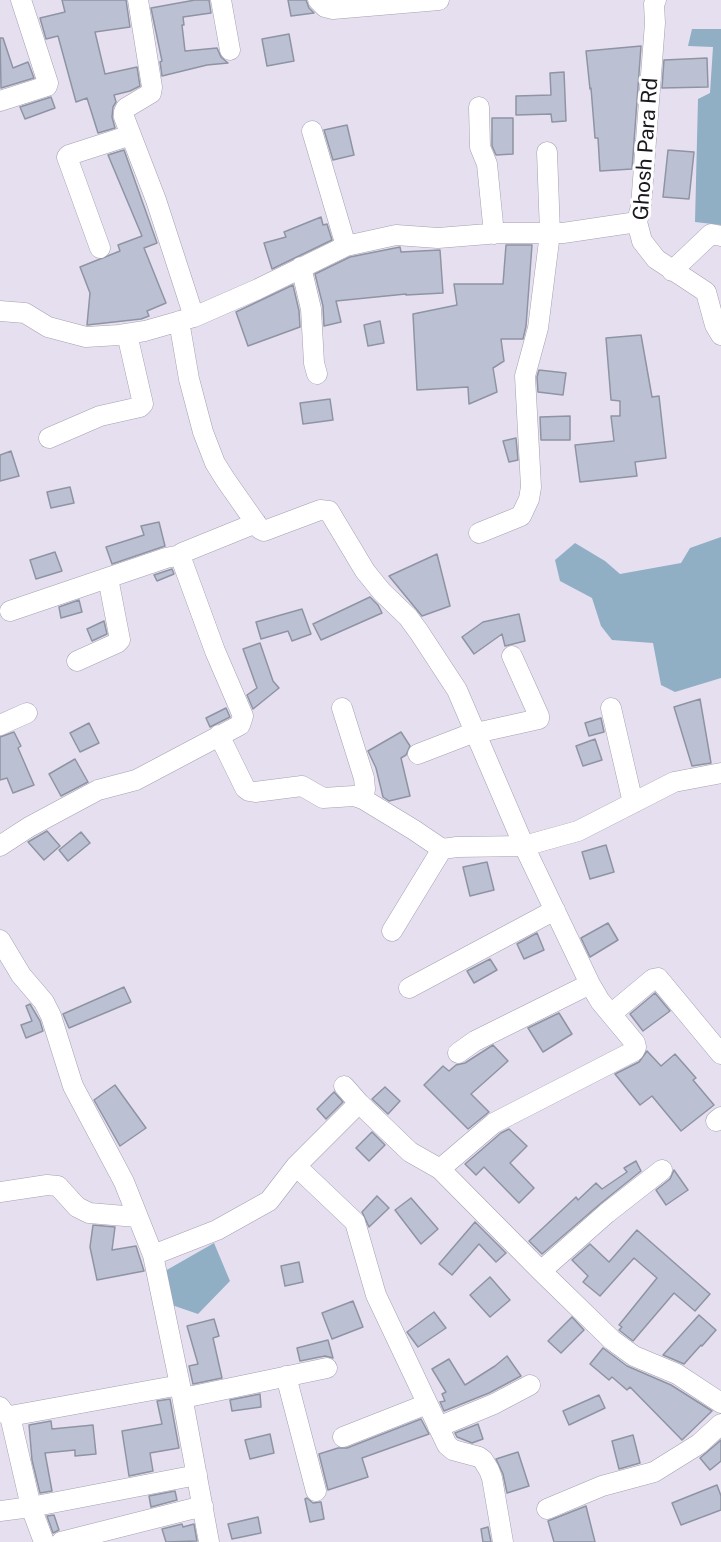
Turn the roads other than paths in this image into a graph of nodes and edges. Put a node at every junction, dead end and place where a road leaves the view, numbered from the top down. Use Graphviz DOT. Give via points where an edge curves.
graph roads {
  1 [pos="21,0"];
  2 [pos="138,0"];
  3 [pos="222,0"];
  4 [pos="318,0"];
  5 [pos="439,0"];
  6 [pos="656,0"];
  7 [pos="230,50"];
  8 [pos="0,101"];
  9 [pos="479,106"];
  10 [pos="312,131"];
  11 [pos="131,135"];
  12 [pos="548,152"];
  13 [pos="637,222"];
  14 [pos="494,234"];
  15 [pos="550,234"];
  16 [pos="721,236"];
  17 [pos="346,246"];
  18 [pos="100,248"];
  19 [pos="300,267"];
  20 [pos="672,271"];
  21 [pos="0,310"];
  22 [pos="187,319"];
  23 [pos="127,334"];
  24 [pos="721,336"];
  25 [pos="317,374"];
  26 [pos="49,438"];
  27 [pos="256,523"];
  28 [pos="478,533"];
  29 [pos="181,555"];
  30 [pos="108,578"];
  31 [pos="10,611"];
  32 [pos="512,656"];
  33 [pos="77,661"];
  34 [pos="342,708"];
  35 [pos="611,708"];
  36 [pos="27,713"];
  37 [pos="0,725"];
  38 [pos="475,732"];
  39 [pos="219,735"];
  40 [pos="418,754"];
  41 [pos="721,773"];
  42 [pos="363,799"];
  43 [pos="633,803"];
  44 [pos="0,846"];
  45 [pos="524,846"];
  46 [pos="442,849"];
  47 [pos="555,910"];
  48 [pos="392,931"];
  49 [pos="0,940"];
  50 [pos="590,984"];
  51 [pos="409,988"];
  52 [pos="611,1014"];
  53 [pos="458,1053"];
  54 [pos="721,1054"];
  55 [pos="344,1086"];
  56 [pos="359,1103"];
  57 [pos="296,1166"];
  58 [pos="440,1169"];
  59 [pos="662,1170"];
  60 [pos="0,1192"];
  61 [pos="137,1217"];
  62 [pos="153,1255"];
  63 [pos="541,1271"];
  64 [pos="327,1368"];
  65 [pos="286,1376"];
  66 [pos="530,1385"];
  67 [pos="182,1391"];
  68 [pos="721,1403"];
  69 [pos="427,1404"];
  70 [pos="5,1411"];
  71 [pos="721,1424"];
  72 [pos="438,1427"];
  73 [pos="343,1437"];
  74 [pos="197,1475"];
  75 [pos="316,1491"];
  76 [pos="203,1506"];
  77 [pos="31,1507"];
  78 [pos="547,1509"];
  79 [pos="0,1511"];
  80 [pos="44,1542"];
  81 [pos="61,1542"];
  82 [pos="209,1542"];
  83 [pos="503,1542"];
  1 -- 8 [label="street" via="48,84"];
  2 -- 11 [label="street" via="152,87 151,93 124,112"];
  3 -- 7 [label="street"];
  4 -- 5 [label="street" via="333,9"];
  6 -- 13 [label="street, Ghosh Para Rd"];
  9 -- 14 [label="street" via="480,147 487,164"];
  10 -- 17 [label="street"];
  11 -- 18 [label="street" via="67,157"];
  11 -- 22 [label="street" via="156,200"];
  12 -- 15 [label="street"];
  13 -- 15 [label="street"];
  13 -- 20 [label="street, Ghosh Para Rd" via="642,241"];
  14 -- 15 [label="street"];
  14 -- 17 [label="street" via="396,236"];
  15 -- 28 [label="street" via="538,328 525,376 529,499 521,516"];
  16 -- 20 [label="street" via="711,234"];
  17 -- 19 [label="street"];
  19 -- 22 [label="street"];
  19 -- 25 [label="street" via="312,317"];
  20 -- 24 [label="street, Ghosh Para Rd" via="706,292"];
  21 -- 23 [label="street" via="25,313 48,327 86,337"];
  22 -- 23 [label="street"];
  22 -- 27 [label="street" via="189,378 203,432 215,463"];
  23 -- 26 [label="street" via="143,404 100,416"];
  27 -- 29 [label="street"];
  27 -- 38 [label="street" via="260,529 269,530 320,510 329,511 365,571 420,632 457,690"];
  29 -- 30 [label="street"];
  29 -- 39 [label="street" via="243,716 240,725"];
  30 -- 31 [label="street"];
  30 -- 33 [label="street" via="120,640"];
  32 -- 38 [label="street" via="538,719"];
  34 -- 42 [label="street" via="364,778"];
  35 -- 43 [label="street"];
  36 -- 37 [label="street"];
  38 -- 40 [label="street"];
  38 -- 45 [label="street"];
  39 -- 42 [label="street" via="249,791 302,786 323,798"];
  39 -- 44 [label="street" via="136,780 98,790"];
  41 -- 43 [label="street" via="674,782"];
  42 -- 46 [label="street"];
  43 -- 45 [label="street" via="578,831"];
  45 -- 46 [label="street"];
  45 -- 47 [label="street"];
  46 -- 48 [label="street"];
  47 -- 50 [label="street"];
  47 -- 51 [label="street"];
  49 -- 61 [label="street" via="51,1016 73,1086 124,1182"];
  50 -- 52 [label="street"];
  50 -- 53 [label="street"];
  52 -- 54 [label="street" via="658,978"];
  52 -- 58 [label="street" via="635,1042 634,1051 494,1123"];
  55 -- 56 [label="street"];
  56 -- 57 [label="street"];
  56 -- 58 [label="street" via="410,1152"];
  57 -- 62 [label="street" via="269,1202 217,1230"];
  57 -- 69 [label="street" via="355,1222 376,1295"];
  58 -- 63 [label="street"];
  59 -- 63 [label="street"];
  60 -- 61 [label="street" via="54,1185 89,1214"];
  61 -- 62 [label="street"];
  62 -- 67 [label="street"];
  63 -- 68 [label="street" via="612,1340 634,1356 677,1374"];
  64 -- 65 [label="street"];
  65 -- 67 [label="street"];
  65 -- 75 [label="street"];
  66 -- 72 [label="street"];
  67 -- 70 [label="street"];
  67 -- 74 [label="street"];
  69 -- 72 [label="street"];
  69 -- 73 [label="street"];
  70 -- 77 [label="street"];
  71 -- 78 [label="street" via="699,1444 654,1472 602,1486"];
  72 -- 83 [label="street" via="449,1448 483,1460 492,1478"];
  74 -- 76 [label="street"];
  74 -- 77 [label="street"];
  76 -- 81 [label="street"];
  76 -- 82 [label="street"];
  77 -- 79 [label="street"];
  77 -- 80 [label="street"];
}
